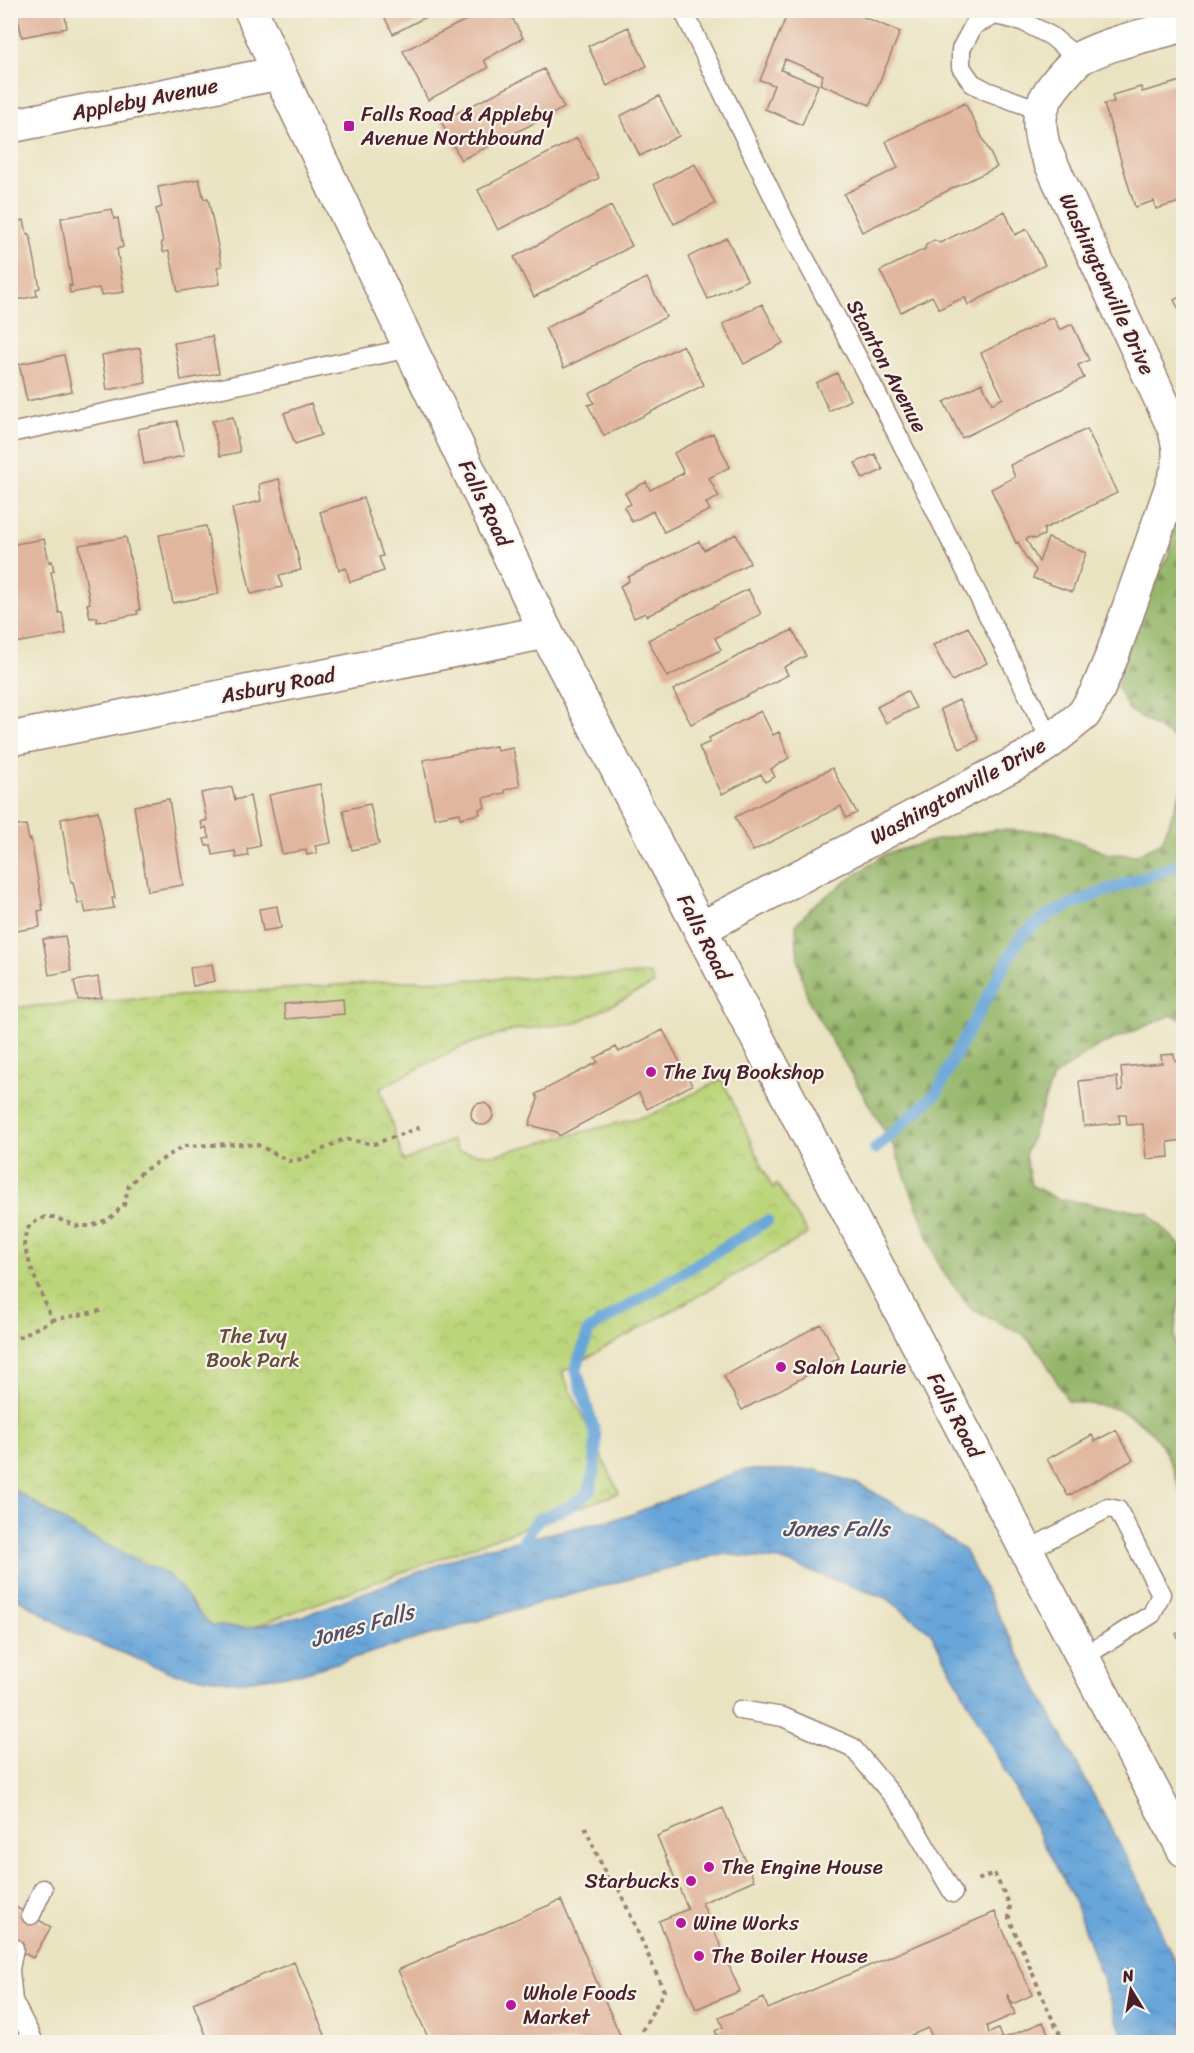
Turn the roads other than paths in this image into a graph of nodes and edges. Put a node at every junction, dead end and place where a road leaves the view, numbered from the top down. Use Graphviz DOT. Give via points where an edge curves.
graph roads {
  1 [pos="251,10"];
  2 [pos="683,10"];
  3 [pos="1184,25"];
  4 [pos="1079,59"];
  5 [pos="279,73"];
  6 [pos="1041,111"];
  7 [pos="10,126"];
  8 [pos="410,348"];
  9 [pos="10,433"];
  10 [pos="546,632"];
  11 [pos="10,739"];
  12 [pos="1051,741"];
  13 [pos="700,929"];
  14 [pos="1026,1551"];
  15 [pos="1082,1658"];
  16 [pos="740,1710"];
  17 [pos="1184,1850"];
  18 [pos="43,1889"];
  19 [pos="953,1893"];
  20 [pos="31,1915"];
  21 [pos="14,1948"];
  22 [pos="10,1970"];
  23 [pos="33,2043"];
  1 -- 5 [label="street, Falls Road"];
  2 -- 12 [label="lane, Stanton Avenue" via="784,219 879,398"];
  3 -- 4 [label="street, Washingtonville Drive"];
  4 -- 6 [label="street, Washingtonville Drive" via="1051,88"];
  4 -- 6 [label="lane" via="1051,36 1022,21 995,15 974,25 961,49 961,67 972,83"];
  5 -- 7 [label="street, Appleby Avenue"];
  5 -- 8 [label="street, Falls Road"];
  6 -- 12 [label="street, Washingtonville Drive" via="1038,127 1044,148 1171,421 1179,448 1179,466 1097,692 1084,714"];
  8 -- 9 [label="lane"];
  8 -- 10 [label="street, Falls Road"];
  10 -- 11 [label="street, Asbury Road"];
  10 -- 13 [label="street, Falls Road"];
  12 -- 13 [label="street, Washingtonville Drive"];
  13 -- 14 [label="street, Falls Road"];
  14 -- 15 [label="street, Falls Road"];
  14 -- 15 [label="lane" via="1108,1508 1118,1510 1161,1594 1152,1614"];
  15 -- 17 [label="street, Falls Road"];
  16 -- 19 [label="lane" via="783,1717 852,1747 903,1808"];
  18 -- 20 [label="lane"];
  21 -- 22 [label="lane"];
  22 -- 23 [label="lane" via="13,2001"];
}
